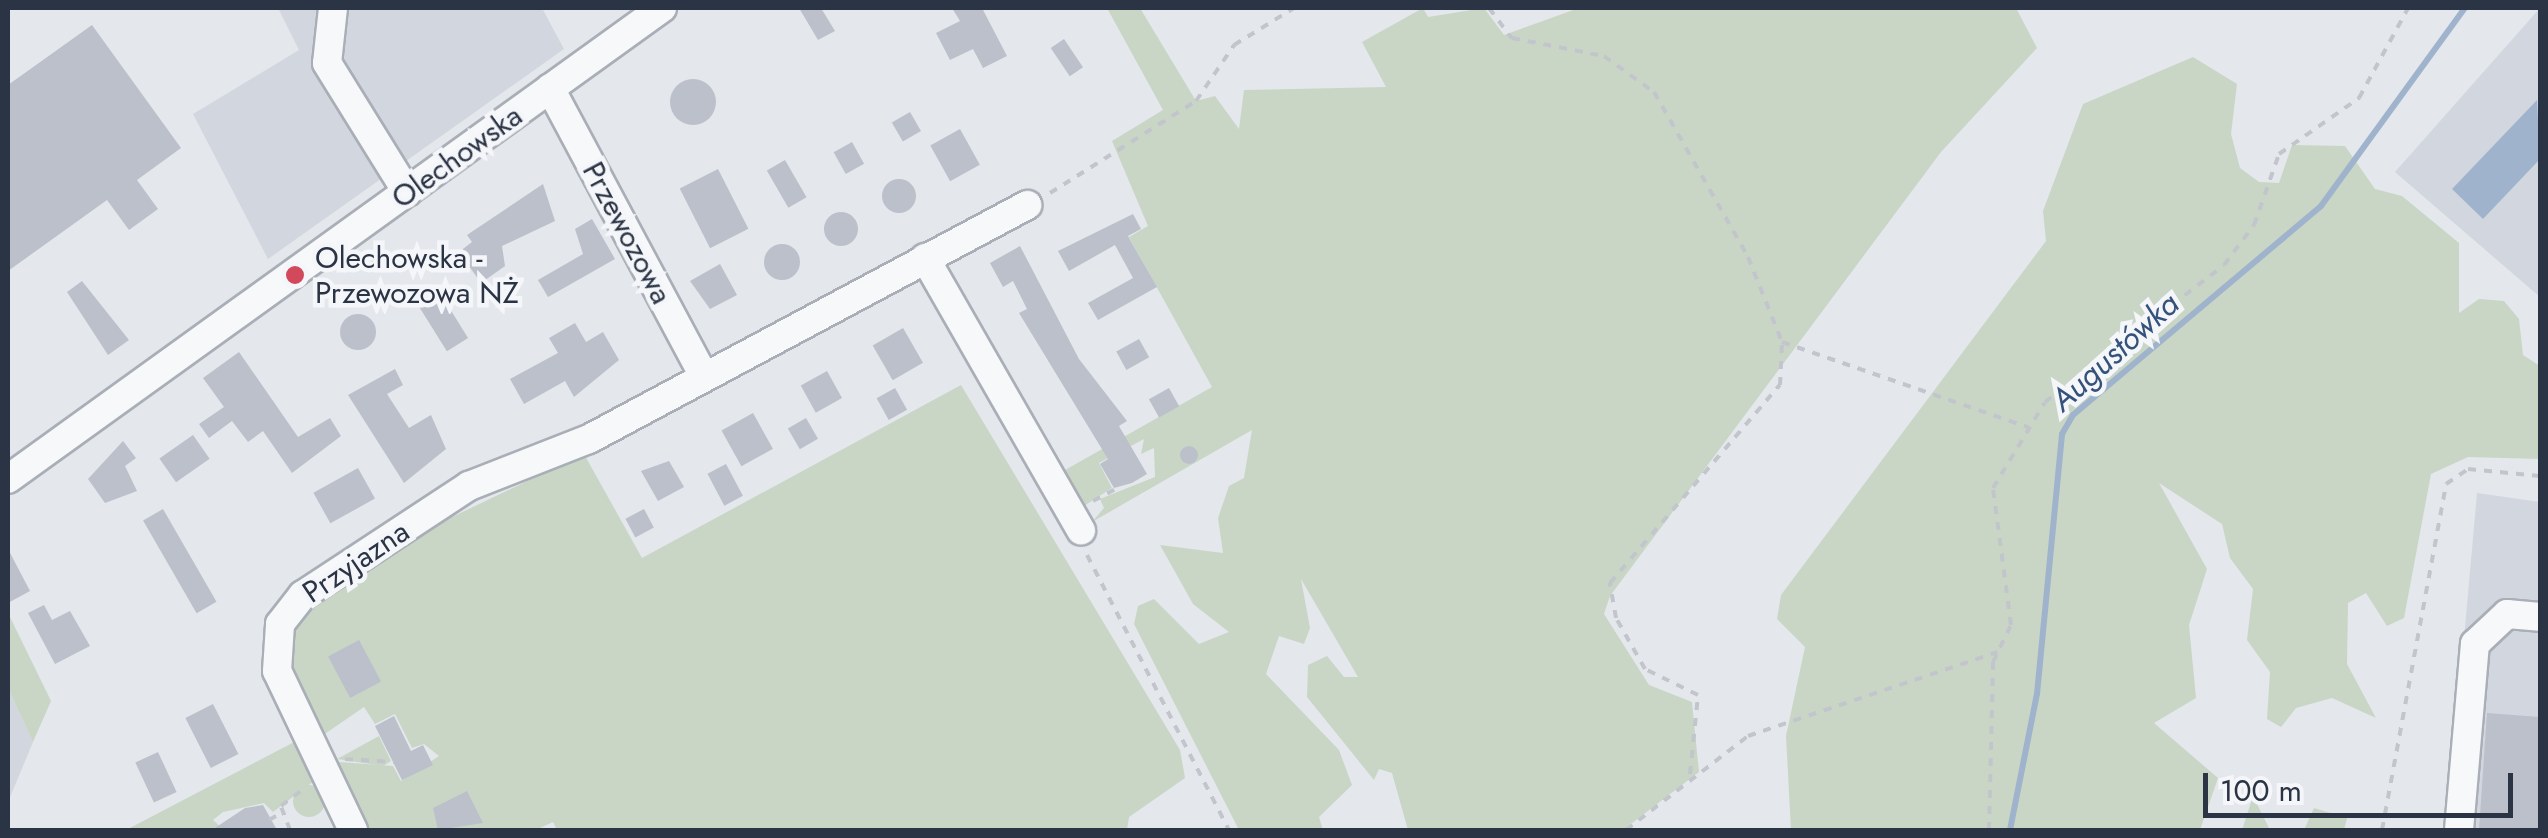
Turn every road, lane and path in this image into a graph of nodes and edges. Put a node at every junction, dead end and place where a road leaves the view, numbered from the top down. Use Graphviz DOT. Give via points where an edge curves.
graph roads {
  1 [pos="333,8"];
  2 [pos="662,8"];
  3 [pos="1294,8"];
  4 [pos="1489,8"];
  5 [pos="2408,8"];
  6 [pos="550,88"];
  7 [pos="407,192"];
  8 [pos="1028,205"];
  9 [pos="926,258"];
  10 [pos="1782,342"];
  11 [pos="704,377"];
  12 [pos="2030,428"];
  13 [pos="2540,476"];
  14 [pos="8,479"];
  15 [pos="1081,530"];
  16 [pos="2540,618"];
  17 [pos="2002,650"];
  18 [pos="394,762"];
  19 [pos="325,772"];
  20 [pos="1688,775"];
  21 [pos="281,812"];
  22 [pos="269,820"];
  23 [pos="290,830"];
  24 [pos="353,830"];
  25 [pos="1229,830"];
  26 [pos="1626,830"];
  27 [pos="1989,830"];
  28 [pos="2382,830"];
  29 [pos="2459,830"];
  1 -- 7 [label="street" via="327,63"];
  2 -- 6 [label="street, Olechowska"];
  3 -- 8 [label="path" via="1234,44 1196,101"];
  4 -- 10 [label="path" via="1512,38 1604,56 1654,92 1748,257"];
  5 -- 12 [label="path" via="2359,98 2280,154 2254,225 2224,265 2066,382"];
  6 -- 7 [label="street, Olechowska"];
  6 -- 11 [label="street, Przewozowa"];
  7 -- 14 [label="street, Olechowska"];
  8 -- 9 [label="street"];
  9 -- 11 [label="street"];
  9 -- 15 [label="street"];
  10 -- 12 [label="path"];
  10 -- 20 [label="path" via="1780,385 1610,583 1616,618 1645,670 1698,695"];
  11 -- 19 [label="street, Przyjazna" via="589,440 469,486 289,608 276,640 277,671"];
  12 -- 17 [label="path" via="1993,488 2011,605"];
  13 -- 28 [label="path" via="2468,470 2446,484"];
  15 -- 25 [label="path"];
  16 -- 29 [label="street" via="2506,614 2475,644"];
  17 -- 20 [label="path" via="1748,736"];
  17 -- 27 [label="path" via="1993,662"];
  18 -- 19 [label="path" via="338,759"];
  19 -- 21 [label="path" via="288,797"];
  19 -- 24 [label="street, Przyjazna"];
  20 -- 26 [label="path"];
  21 -- 22 [label="path"];
  21 -- 23 [label="path"];
}
